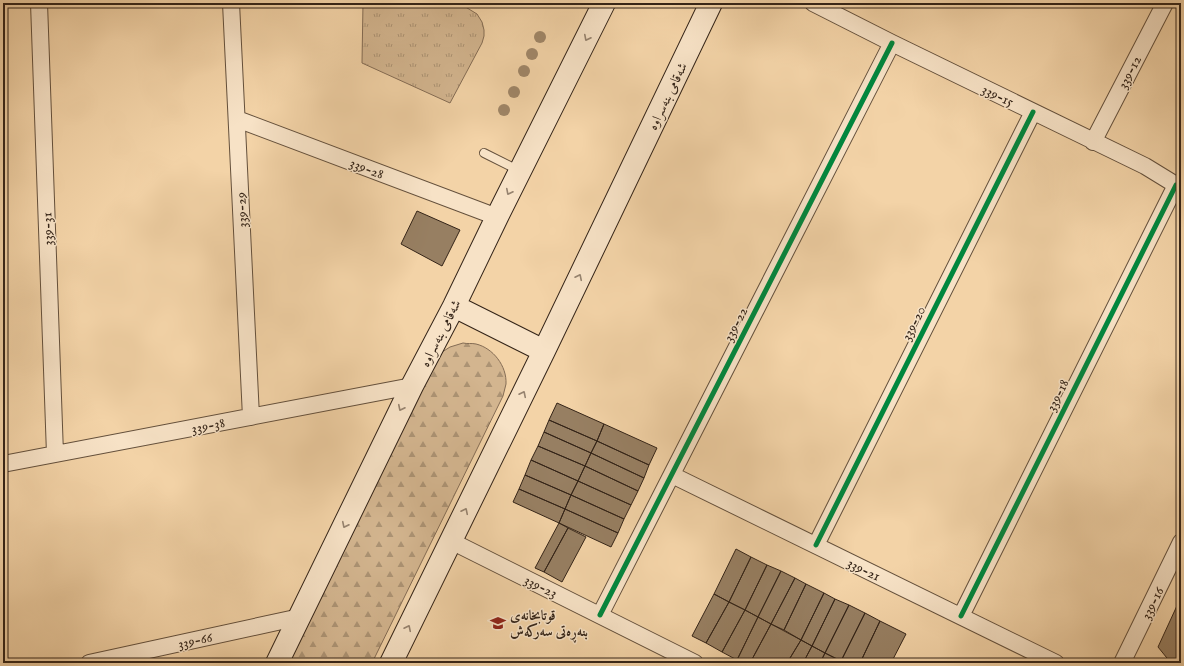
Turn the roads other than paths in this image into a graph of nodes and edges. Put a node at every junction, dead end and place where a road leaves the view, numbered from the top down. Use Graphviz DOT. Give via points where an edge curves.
graph roads {
  1 [pos="39,3"];
  2 [pos="231,3"];
  3 [pos="604,3"];
  4 [pos="711,3"];
  5 [pos="813,3"];
  6 [pos="1165,3"];
  7 [pos="892,43"];
  8 [pos="1033,112"];
  9 [pos="237,119"];
  10 [pos="1093,142"];
  11 [pos="484,153"];
  12 [pos="520,171"];
  13 [pos="1178,187"];
  14 [pos="497,217"];
  15 [pos="454,306"];
  16 [pos="544,351"];
  17 [pos="412,386"];
  18 [pos="251,417"];
  19 [pos="55,454"];
  20 [pos="3,464"];
  21 [pos="672,475"];
  22 [pos="450,541"];
  23 [pos="1181,542"];
  24 [pos="816,545"];
  25 [pos="600,615"];
  26 [pos="961,616"];
  27 [pos="300,617"];
  28 [pos="89,663"];
  29 [pos="277,663"];
  30 [pos="391,663"];
  31 [pos="695,663"];
  32 [pos="1056,663"];
  33 [pos="1122,663"];
  1 -- 19 [label="street, 339-31"];
  2 -- 9 [label="street, 339-29"];
  3 -- 12 [label="main road, شەقامی بنەسراوە, one-way"];
  16 -- 4 [label="main road, شەقامی بنەسراوە, one-way"];
  5 -- 7 [label="street, 339-15"];
  6 -- 10 [label="street, 339-12"];
  7 -- 8 [label="street, 339-15"];
  7 -- 21 [label="street, 339-22"];
  8 -- 10 [label="street, 339-15"];
  8 -- 24 [label="street, 339-20"];
  9 -- 14 [label="street, 339-28"];
  9 -- 18 [label="street, 339-29"];
  10 -- 13 [label="street, 339-15" via="1145,166"];
  11 -- 12 [label="lane"];
  12 -- 14 [label="main road, شەقامی بنەسراوە, one-way"];
  13 -- 26 [label="street, 339-18"];
  14 -- 15 [label="main road, شەقامی بنەسراوە"];
  15 -- 16 [label="main road"];
  15 -- 17 [label="main road, شەقامی بنەسراوە"];
  22 -- 16 [label="main road, شەقامی بنەسراوە, one-way"];
  17 -- 18 [label="street, 339-38"];
  17 -- 27 [label="main road, شەقامی بنەسراوە, one-way"];
  18 -- 19 [label="street, 339-38"];
  19 -- 20 [label="street, 339-38"];
  21 -- 24 [label="street, 339-21"];
  21 -- 25 [label="street, 339-22"];
  22 -- 25 [label="street, 339-23"];
  30 -- 22 [label="main road, شەقامی بنەسراوە, one-way"];
  23 -- 33 [label="street, 339-16"];
  24 -- 26 [label="street, 339-21"];
  25 -- 31 [label="street, 339-23"];
  26 -- 32 [label="street, 339-21"];
  27 -- 28 [label="street, 339-66"];
  27 -- 29 [label="main road, شەقامی بنەسراوە"];
}
